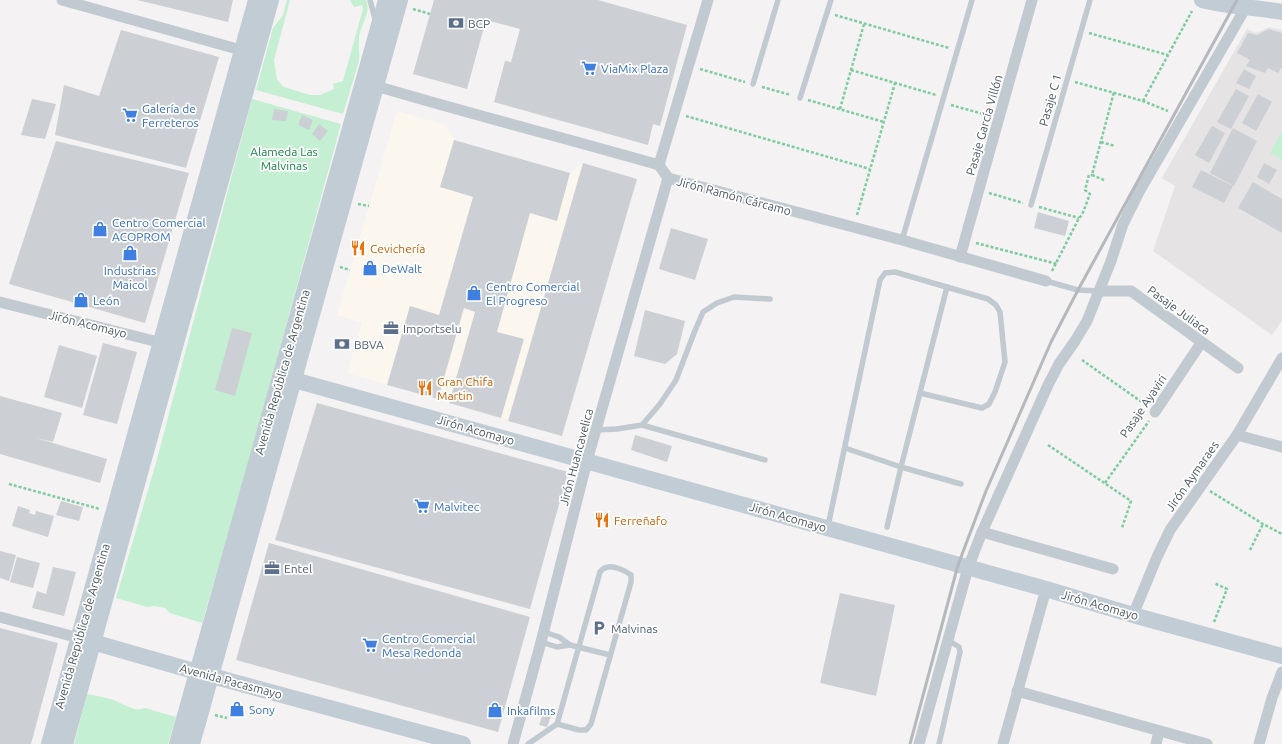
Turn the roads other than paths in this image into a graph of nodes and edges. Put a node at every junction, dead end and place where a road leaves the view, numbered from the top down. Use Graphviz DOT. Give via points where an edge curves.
graph roads {
  1 [pos="62,0"];
  2 [pos="256,0"];
  3 [pos="370,0"];
  4 [pos="386,0"];
  5 [pos="400,0"];
  6 [pos="708,0"];
  7 [pos="778,0"];
  8 [pos="831,0"];
  9 [pos="972,0"];
  10 [pos="1032,0"];
  11 [pos="1090,0"];
  12 [pos="273,3"];
  13 [pos="1199,3"];
  14 [pos="1246,7"];
  15 [pos="1282,12"];
  16 [pos="378,31"];
  17 [pos="249,52"];
  18 [pos="753,84"];
  19 [pos="376,86"];
  20 [pos="800,98"];
  21 [pos="659,165"];
  22 [pos="668,178"];
  23 [pos="1031,205"];
  24 [pos="902,240"];
  25 [pos="960,257"];
  26 [pos="1046,281"];
  27 [pos="947,287"];
  28 [pos="1100,291"];
  29 [pos="770,299"];
  30 [pos="0,302"];
  31 [pos="1201,343"];
  32 [pos="168,344"];
  33 [pos="1282,358"];
  34 [pos="1238,368"];
  35 [pos="294,380"];
  36 [pos="920,392"];
  37 [pos="1155,412"];
  38 [pos="642,425"];
  39 [pos="596,430"];
  40 [pos="1237,435"];
  41 [pos="1282,447"];
  42 [pos="845,448"];
  43 [pos="765,460"];
  44 [pos="587,461"];
  45 [pos="901,467"];
  46 [pos="961,484"];
  47 [pos="887,527"];
  48 [pos="827,528"];
  49 [pos="982,532"];
  50 [pos="968,568"];
  51 [pos="1113,569"];
  52 [pos="1046,589"];
  53 [pos="1133,615"];
  54 [pos="0,617"];
  55 [pos="542,637"];
  56 [pos="86,640"];
  57 [pos="948,640"];
  58 [pos="570,645"];
  59 [pos="579,647"];
  60 [pos="610,655"];
  61 [pos="1282,656"];
  62 [pos="1282,672"];
  63 [pos="204,674"];
  64 [pos="1018,691"];
  65 [pos="557,724"];
  66 [pos="1159,731"];
  67 [pos="49,744"];
  68 [pos="65,744"];
  69 [pos="177,744"];
  70 [pos="192,744"];
  71 [pos="463,744"];
  72 [pos="513,744"];
  73 [pos="528,744"];
  74 [pos="919,744"];
  75 [pos="939,744"];
  76 [pos="1003,744"];
  77 [pos="1156,744"];
  78 [pos="1207,744"];
  79 [pos="1259,744"];
  1 -- 17 [label="street"];
  2 -- 17 [label="street, Avenida República de Argentina"];
  3 -- 16 [label="lane"];
  4 -- 16 [label="street, Avenida República de Argentina"];
  5 -- 19 [label="street, Avenida República de Argentina"];
  6 -- 21 [label="street"];
  7 -- 18 [label="lane"];
  8 -- 20 [label="lane"];
  9 -- 24 [label="lane"];
  10 -- 25 [label="street, Pasaje García Villón"];
  11 -- 23 [label="lane, Pasaje C 1"];
  12 -- 17 [label="street, Avenida República de Argentina" via="262,32"];
  13 -- 14 [label="street"];
  14 -- 15 [label="street"];
  14 -- 28 [label="street" via="1139,192 1123,224"];
  16 -- 63 [label="street, Avenida República de Argentina"];
  17 -- 32 [label="street, Avenida República de Argentina"];
  19 -- 21 [label="street"];
  19 -- 35 [label="street, Avenida República de Argentina"];
  21 -- 22 [label="street, Jirón Ramón Cárcamo"];
  22 -- 24 [label="street, Jirón Ramón Cárcamo"];
  22 -- 39 [label="street, Jirón Huancavelica"];
  24 -- 25 [label="street, Jirón Ramón Cárcamo"];
  25 -- 26 [label="street, Jirón Ramón Cárcamo"];
  26 -- 28 [label="lane, Jirón Ramón Cárcamo" via="1078,290"];
  27 -- 36 [label="lane"];
  27 -- 36 [label="lane" via="988,299 996,305 1002,321 1005,362 995,392 989,404 982,408"];
  27 -- 42 [label="lane" via="895,272 885,273 880,280"];
  28 -- 31 [label="street, Pasaje Juliaca" via="1131,290"];
  28 -- 49 [label="street" via="1087,321 1048,385"];
  29 -- 38 [label="lane" via="734,296 703,312 676,380"];
  30 -- 32 [label="street, Jirón Acomayo"];
  31 -- 34 [label="street, Pasaje Juliaca"];
  31 -- 37 [label="street, Pasaje Ayaviri"];
  32 -- 56 [label="street, Avenida República de Argentina"];
  32 -- 56 [label="street, Avenida República de Argentina" via="114,512"];
  33 -- 40 [label="street, Jirón Aymaraes"];
  35 -- 44 [label="street, Jirón Acomayo"];
  35 -- 63 [label="street, Avenida República de Argentina"];
  36 -- 45 [label="lane"];
  38 -- 39 [label="lane"];
  38 -- 43 [label="lane"];
  39 -- 44 [label="street, Jirón Huancavelica"];
  40 -- 41 [label="street"];
  40 -- 53 [label="street, Jirón Aymaraes" via="1170,530"];
  42 -- 45 [label="lane"];
  42 -- 48 [label="lane"];
  44 -- 48 [label="street, Jirón Acomayo"];
  44 -- 55 [label="street, Jirón Huancavelica"];
  45 -- 46 [label="lane"];
  45 -- 47 [label="lane"];
  48 -- 50 [label="street, Jirón Acomayo"];
  49 -- 50 [label="street"];
  49 -- 51 [label="street"];
  50 -- 52 [label="street, Jirón Acomayo"];
  50 -- 57 [label="street"];
  52 -- 53 [label="street, Jirón Acomayo"];
  52 -- 64 [label="street"];
  53 -- 61 [label="street, Jirón Acomayo"];
  54 -- 56 [label="street, Avenida Pacasmayo"];
  55 -- 58 [label="lane" via="559,637"];
  55 -- 58 [label="lane" via="557,647"];
  55 -- 72 [label="street, Jirón Huancavelica"];
  56 -- 63 [label="street, Avenida Pacasmayo"];
  56 -- 67 [label="street, Avenida República de Argentina"];
  56 -- 68 [label="street, Avenida República de Argentina"];
  57 -- 74 [label="street"];
  57 -- 75 [label="lane" via="959,647 960,652"];
  58 -- 59 [label="lane"];
  59 -- 60 [label="lane"];
  59 -- 60 [label="lane" via="600,572 609,566 631,575"];
  59 -- 65 [label="lane"];
  60 -- 65 [label="lane" via="591,724 586,730 579,730"];
  62 -- 79 [label="street"];
  63 -- 69 [label="street, Avenida República de Argentina"];
  63 -- 70 [label="street, Avenida República de Argentina"];
  63 -- 71 [label="street, Avenida Pacasmayo"];
  64 -- 66 [label="street"];
  64 -- 76 [label="street"];
  65 -- 73 [label="lane"];
  66 -- 77 [label="street"];
  66 -- 78 [label="street"];
}
